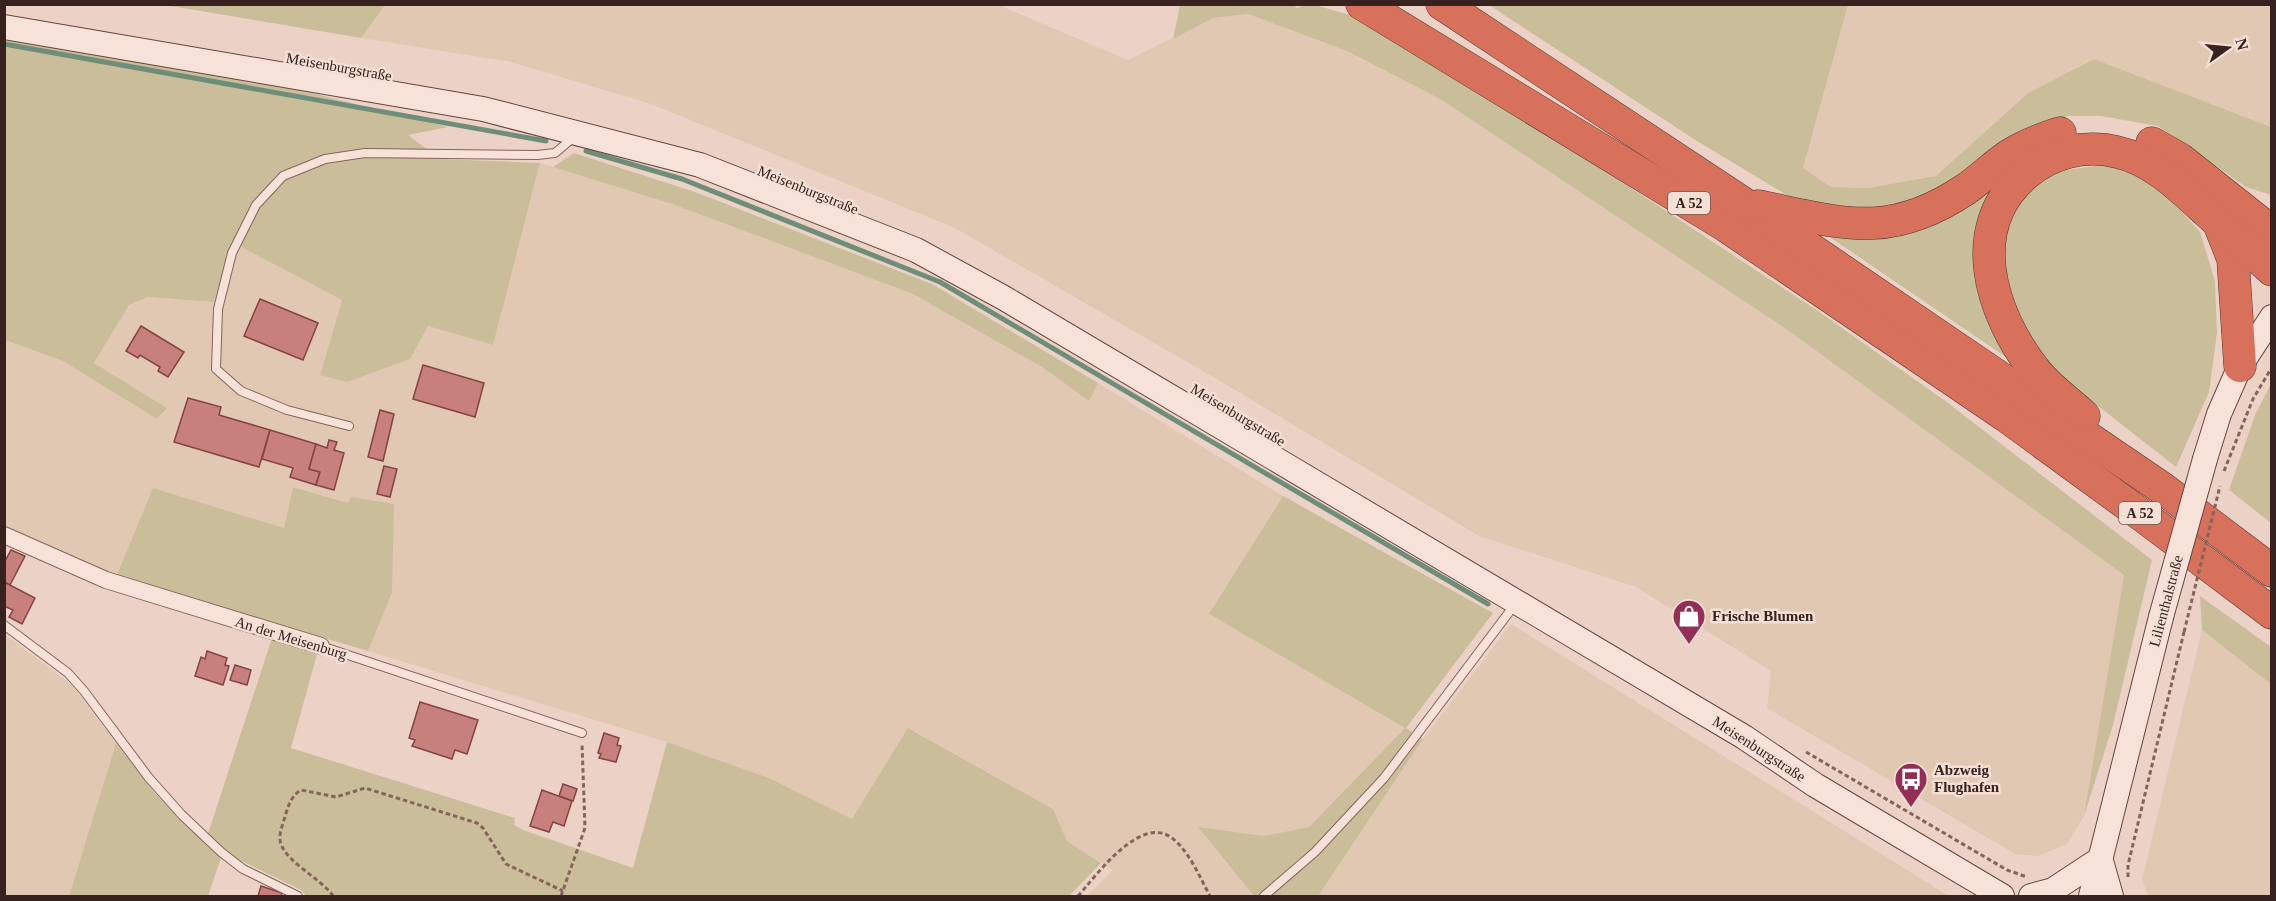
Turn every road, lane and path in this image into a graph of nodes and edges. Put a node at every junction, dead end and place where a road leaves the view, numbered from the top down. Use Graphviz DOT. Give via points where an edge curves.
graph roads {
  1 [pos="1362,4"];
  2 [pos="1442,4"];
  3 [pos="4,27"];
  4 [pos="579,132"];
  5 [pos="1743,203"];
  6 [pos="2265,220"];
  7 [pos="2219,222"];
  8 [pos="2271,270"];
  9 [pos="2268,325"];
  10 [pos="2240,366"];
  11 [pos="2271,366"];
  12 [pos="349,426"];
  13 [pos="2214,466"];
  14 [pos="2221,484"];
  15 [pos="2162,488"];
  16 [pos="4,535"];
  17 [pos="2271,571"];
  18 [pos="1516,603"];
  19 [pos="2271,613"];
  20 [pos="4,625"];
  21 [pos="321,646"];
  22 [pos="582,733"];
  23 [pos="2100,859"];
  24 [pos="2128,865"];
  25 [pos="563,891"];
  26 [pos="298,897"];
  27 [pos="333,897"];
  28 [pos="561,897"];
  29 [pos="1078,897"];
  30 [pos="1210,897"];
  31 [pos="1264,897"];
  32 [pos="2002,897"];
  33 [pos="2031,897"];
  34 [pos="2091,897"];
  35 [pos="2111,897"];
  1 -- 19 [label="highway, A 52" via="1726,226 2006,416"];
  2 -- 5 [label="highway, A 52"];
  3 -- 4 [label="main road, Meisenburgstraße" via="483,109"];
  4 -- 12 [label="lane" via="555,153 546,154 365,153 325,159 283,176 256,205 232,254 218,309 216,369 241,391 287,410"];
  4 -- 18 [label="main road, Meisenburgstraße" via="700,165 916,250 1004,298"];
  5 -- 6 [label="highway" via="1835,223 1889,222 1941,206 2012,154 2038,140 2095,128 2149,141"];
  5 -- 15 [label="highway, A 52"];
  7 -- 8 [label="highway"];
  7 -- 10 [label="highway" via="2233,259"];
  7 -- 15 [label="highway" via="2165,174 2142,161 2116,152 2085,149 2036,165 2013,184 1996,213 1988,246 1989,277 2000,311 2034,370"];
  9 -- 10 [label="main road, Lilienthalstraße"];
  10 -- 13 [label="main road, Lilienthalstraße" via="2219,414"];
  11 -- 13 [label="path"];
  13 -- 23 [label="main road, Lilienthalstraße, bridge" via="2161,617"];
  14 -- 24 [label="path, Lilienthalstraße, bridge"];
  15 -- 17 [label="highway, A 52"];
  16 -- 21 [label="street, An der Meisenburg" via="106,580"];
  18 -- 31 [label="lane" via="1384,778 1316,852"];
  18 -- 32 [label="main road, Meisenburgstraße" via="1744,737 1815,785"];
  20 -- 26 [label="lane" via="68,673 149,778 221,852 243,869"];
  21 -- 22 [label="lane, An der Meisenburg"];
  22 -- 25 [label="path" via="585,828"];
  23 -- 33 [label="main road" via="2053,890"];
  23 -- 34 [label="main road, Lilienthalstraße"];
  23 -- 35 [label="main road"];
  25 -- 27 [label="path" via="506,864 477,823 365,788 336,798 301,790 289,804 279,837 281,847 289,858 327,887"];
  25 -- 28 [label="path"];
  29 -- 30 [label="path" via="1132,840 1153,832 1171,837 1185,853"];
}
